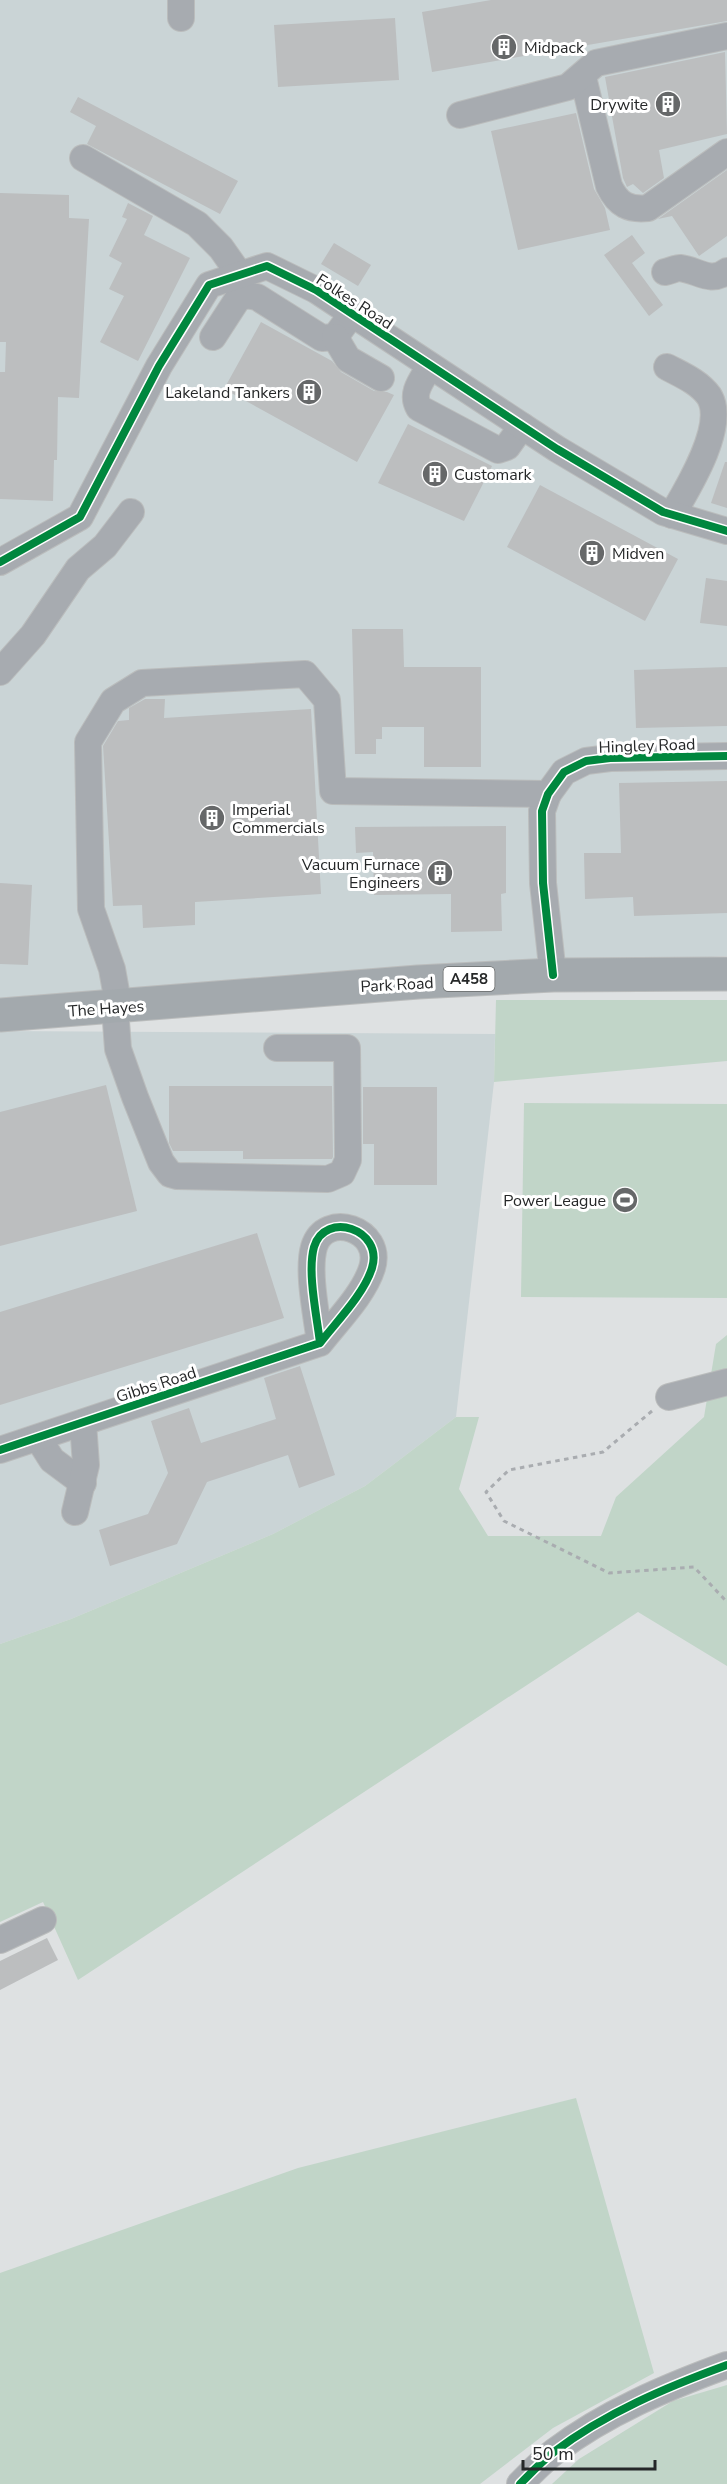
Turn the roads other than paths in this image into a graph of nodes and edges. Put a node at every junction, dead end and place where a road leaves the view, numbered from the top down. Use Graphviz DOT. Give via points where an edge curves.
graph roads {
  1 [pos="727,36"];
  2 [pos="583,77"];
  3 [pos="460,115"];
  4 [pos="727,152"];
  5 [pos="83,158"];
  6 [pos="727,271"];
  7 [pos="665,272"];
  8 [pos="240,275"];
  9 [pos="352,314"];
  10 [pos="213,337"];
  11 [pos="335,337"];
  12 [pos="430,366"];
  13 [pos="667,367"];
  14 [pos="381,378"];
  15 [pos="721,421"];
  16 [pos="522,426"];
  17 [pos="131,512"];
  18 [pos="672,515"];
  19 [pos="727,531"];
  20 [pos="0,562"];
  21 [pos="0,672"];
  22 [pos="727,756"];
  23 [pos="548,794"];
  24 [pos="727,974"];
  25 [pos="553,975"];
  26 [pos="212,999"];
  27 [pos="117,1008"];
  28 [pos="0,1015"];
  29 [pos="277,1048"];
  30 [pos="320,1343"];
  31 [pos="727,1382"];
  32 [pos="669,1398"];
  33 [pos="83,1423"];
  34 [pos="38,1438"];
  35 [pos="0,1450"];
  36 [pos="83,1483"];
  37 [pos="75,1512"];
  38 [pos="43,1920"];
  39 [pos="0,1940"];
  40 [pos="727,2365"];
  41 [pos="520,2484"];
  1 -- 2 [label="street" via="596,63"];
  2 -- 3 [label="street" via="568,87"];
  2 -- 4 [label="street" via="609,186 623,206 635,210 648,208"];
  5 -- 8 [label="street" via="197,224"];
  6 -- 7 [label="street" via="709,277 679,268"];
  8 -- 9 [label="street, Folkes Road" via="267,266 316,290"];
  8 -- 20 [label="street, Folkes Road" via="210,285 159,366 80,517"];
  9 -- 11 [label="street"];
  9 -- 12 [label="street, Folkes Road"];
  10 -- 11 [label="street" via="237,300 245,295 257,297 322,338"];
  11 -- 14 [label="street" via="348,359"];
  12 -- 16 [label="street, Folkes Road"];
  12 -- 16 [label="street" via="415,393 419,408 498,450 507,447"];
  13 -- 15 [label="street" via="691,379 710,396"];
  15 -- 18 [label="street"];
  16 -- 18 [label="street, Folkes Road"];
  17 -- 21 [label="street" via="105,546 78,569 33,635"];
  18 -- 19 [label="street, Folkes Road"];
  22 -- 23 [label="street, Hingley Road" via="586,761 564,772"];
  23 -- 25 [label="street, Hingley Road" via="542,811 543,883"];
  23 -- 27 [label="street" via="333,791 327,700 305,674 142,683 113,701 88,742 91,909 112,969"];
  24 -- 25 [label="highway, Park Road / A458"];
  25 -- 26 [label="highway, Park Road / A458"];
  26 -- 27 [label="highway, The Hayes / A458"];
  27 -- 28 [label="highway, The Hayes / A458"];
  27 -- 29 [label="street" via="118,1049 135,1097 161,1162 170,1174 177,1176 328,1179 342,1173 348,1150 347,1048"];
  30 -- 33 [label="street, Gibbs Road"];
  31 -- 32 [label="street"];
  33 -- 34 [label="street, Gibbs Road"];
  33 -- 36 [label="street"];
  34 -- 35 [label="street, Gibbs Road"];
  34 -- 36 [label="street" via="52,1460"];
  36 -- 37 [label="street"];
  38 -- 39 [label="street"];
  40 -- 41 [label="street" via="666,2387 597,2425 553,2452"];
}
